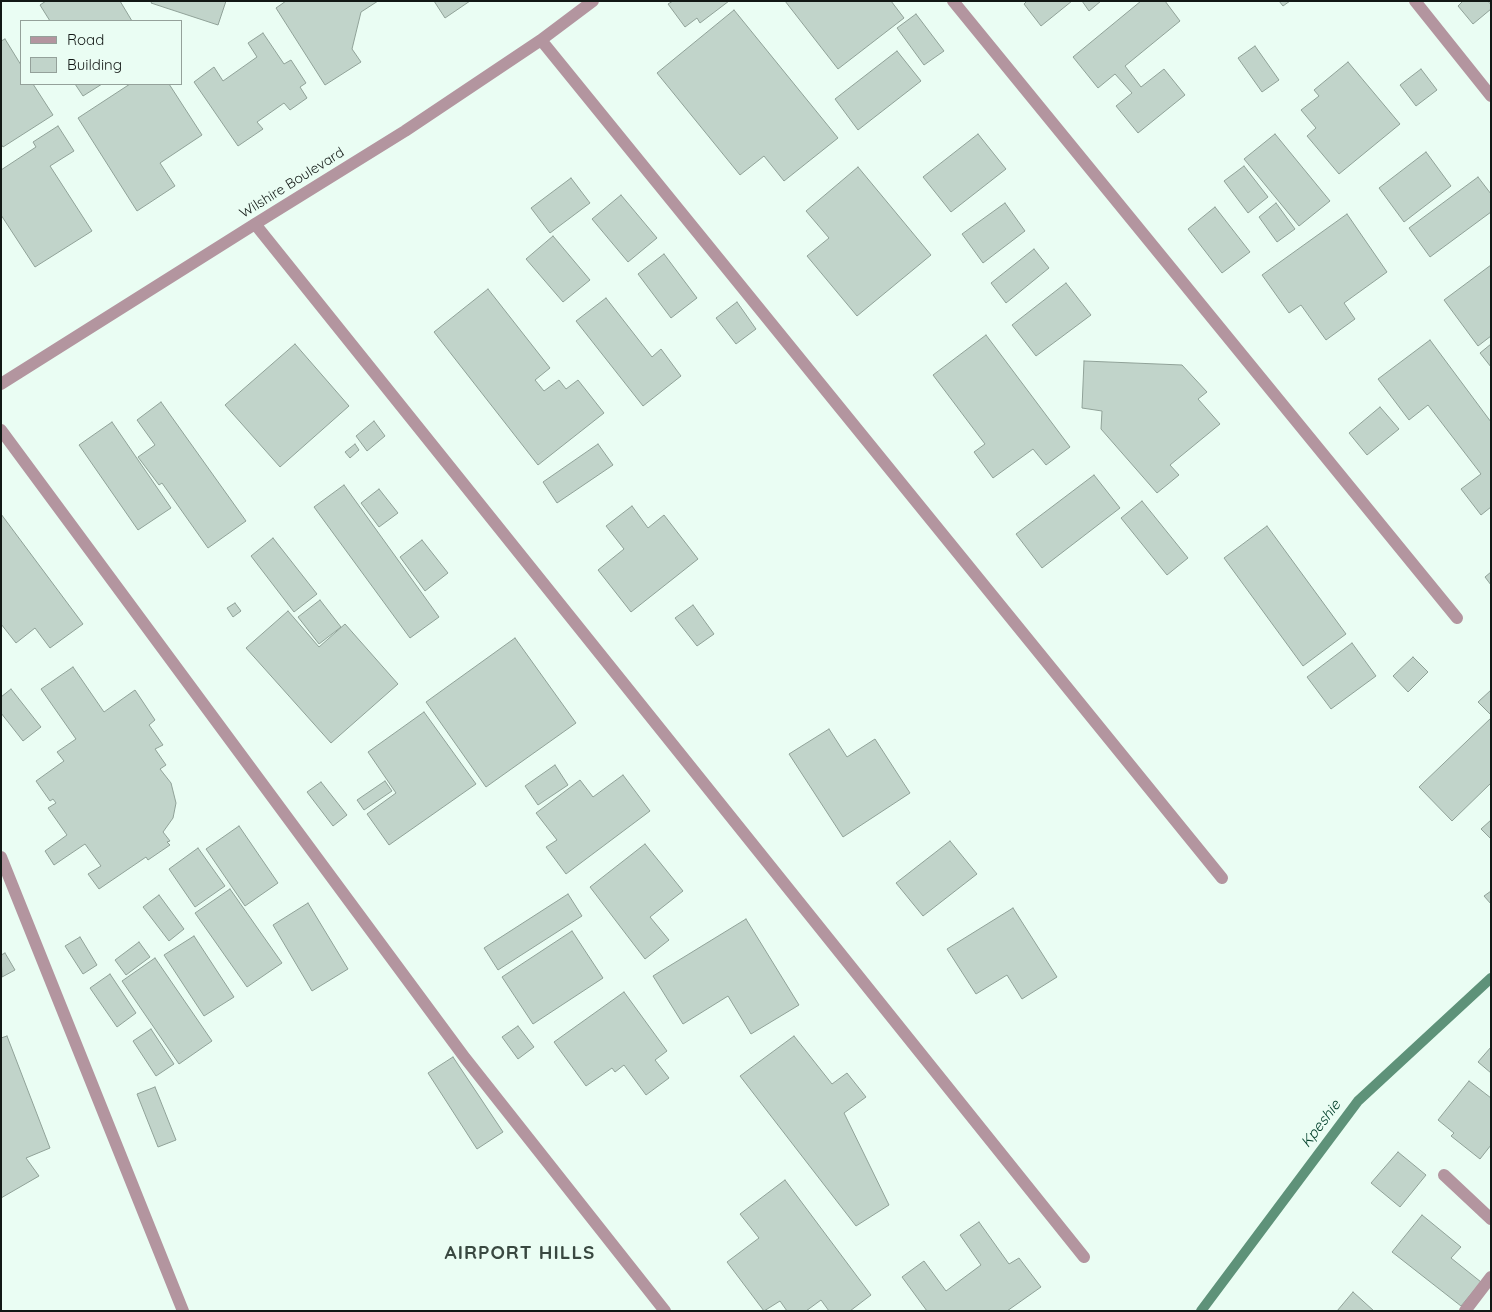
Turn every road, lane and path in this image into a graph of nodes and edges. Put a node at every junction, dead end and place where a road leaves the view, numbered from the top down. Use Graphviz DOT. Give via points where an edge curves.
graph roads {
  1 [pos="593,1"];
  2 [pos="953,1"];
  3 [pos="1415,1"];
  4 [pos="541,40"];
  5 [pos="1491,96"];
  6 [pos="255,224"];
  7 [pos="1,384"];
  8 [pos="1,430"];
  9 [pos="1457,618"];
  10 [pos="1,856"];
  11 [pos="1222,878"];
  12 [pos="1444,1176"];
  13 [pos="1491,1219"];
  14 [pos="1084,1258"];
  15 [pos="1491,1277"];
  16 [pos="183,1311"];
  17 [pos="665,1311"];
  18 [pos="1465,1311"];
  1 -- 4 [label="street, Wilshire Boulevard"];
  2 -- 9 [label="street"];
  3 -- 5 [label="street"];
  4 -- 6 [label="street, Wilshire Boulevard" via="405,131"];
  4 -- 11 [label="street"];
  6 -- 7 [label="street, Wilshire Boulevard"];
  6 -- 14 [label="street"];
  8 -- 17 [label="street" via="466,1058"];
  10 -- 16 [label="street"];
  12 -- 13 [label="street"];
  15 -- 18 [label="street"];
}
